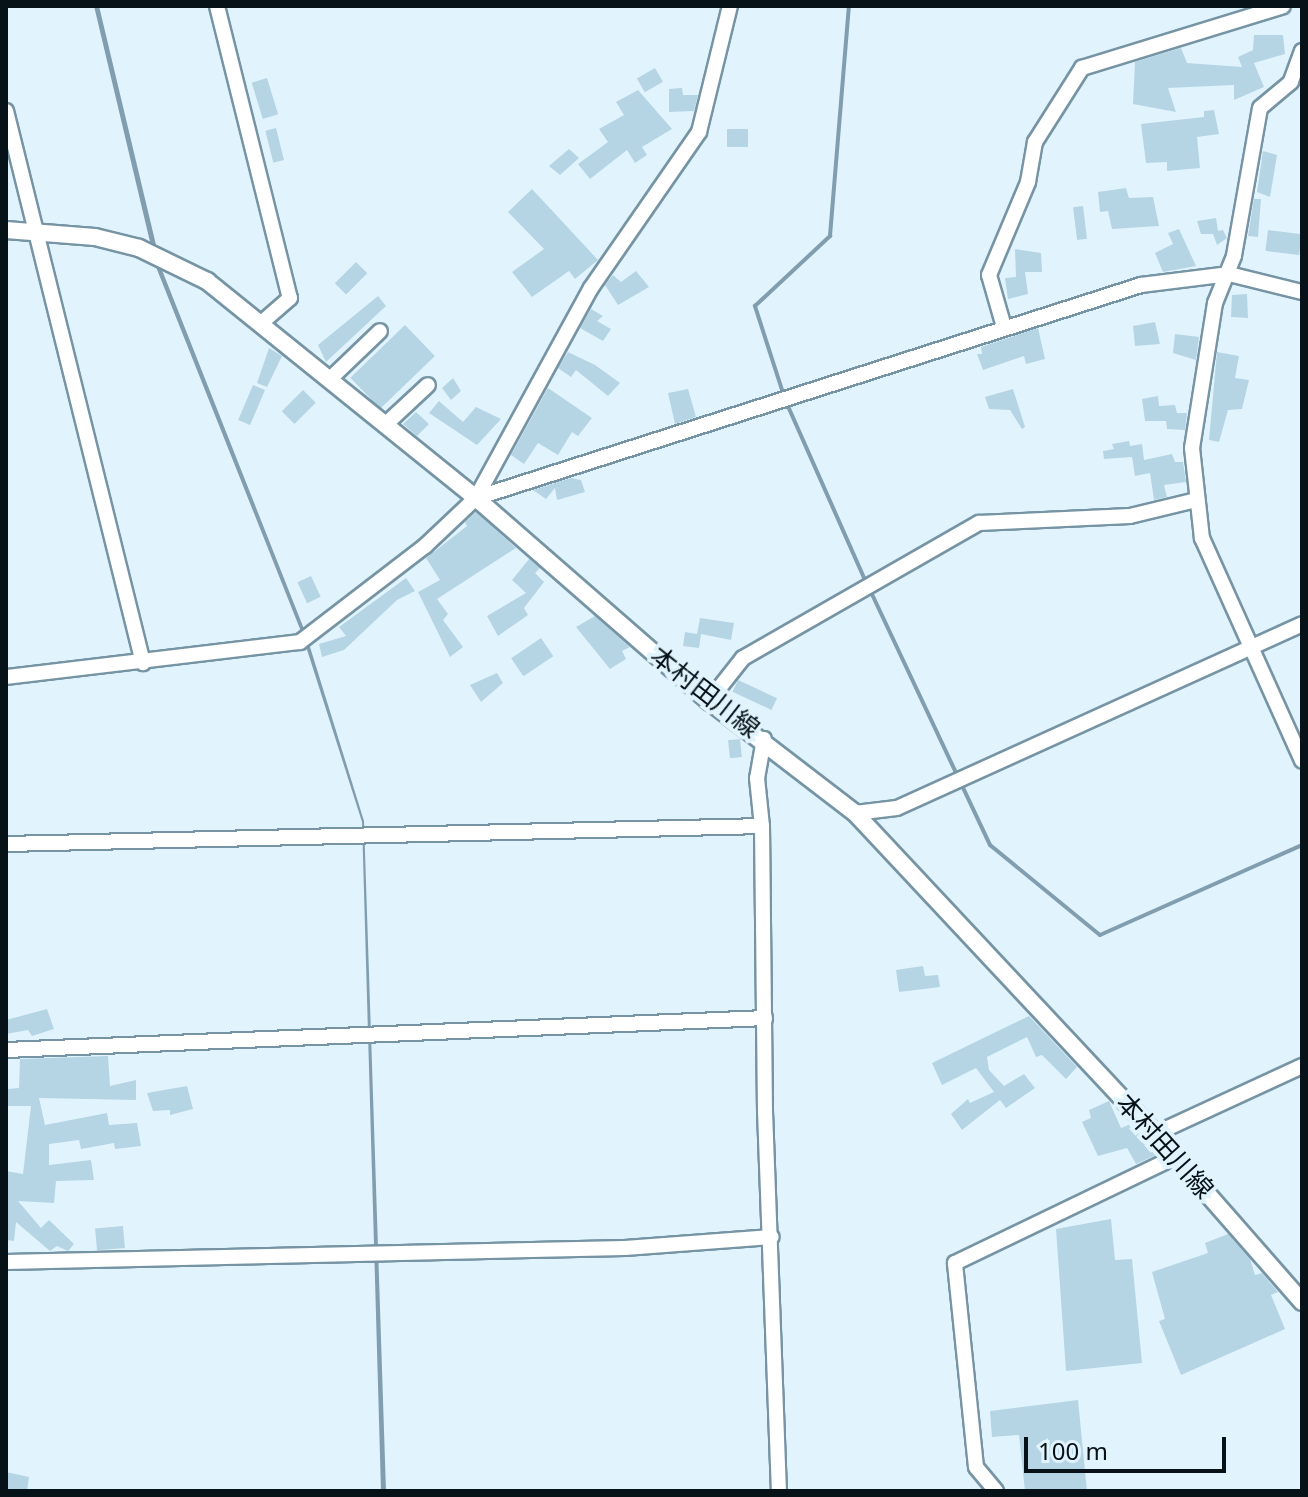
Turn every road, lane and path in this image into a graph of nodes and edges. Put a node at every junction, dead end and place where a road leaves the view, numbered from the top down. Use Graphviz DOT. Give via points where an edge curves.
graph roads {
  1 [pos="217,6"];
  2 [pos="730,6"];
  3 [pos="1283,6"];
  4 [pos="1301,56"];
  5 [pos="6,111"];
  6 [pos="6,230"];
  7 [pos="36,231"];
  8 [pos="1229,274"];
  9 [pos="1302,292"];
  10 [pos="261,323"];
  11 [pos="1004,327"];
  12 [pos="380,331"];
  13 [pos="330,379"];
  14 [pos="428,385"];
  15 [pos="386,424"];
  16 [pos="476,498"];
  17 [pos="1196,500"];
  18 [pos="1302,624"];
  19 [pos="1249,648"];
  20 [pos="143,663"];
  21 [pos="6,677"];
  22 [pos="709,701"];
  23 [pos="764,739"];
  24 [pos="1302,761"];
  25 [pos="855,813"];
  26 [pos="762,826"];
  27 [pos="6,844"];
  28 [pos="765,1018"];
  29 [pos="6,1050"];
  30 [pos="1302,1066"];
  31 [pos="1155,1134"];
  32 [pos="1175,1157"];
  33 [pos="772,1237"];
  34 [pos="6,1262"];
  35 [pos="1302,1302"];
  36 [pos="779,1491"];
  37 [pos="996,1491"];
  1 -- 10 [label="street" via="290,298"];
  2 -- 16 [label="street" via="699,132 591,288"];
  3 -- 11 [label="street" via="1082,68 1035,142 1028,182 989,275"];
  4 -- 8 [label="street" via="1281,95 1260,108"];
  5 -- 7 [label="street"];
  6 -- 7 [label="main road, 本村田川線"];
  7 -- 10 [label="main road, 本村田川線" via="139,248 207,281"];
  7 -- 20 [label="street"];
  8 -- 9 [label="street"];
  8 -- 11 [label="street" via="1141,285"];
  8 -- 17 [label="street" via="1215,303 1192,448"];
  10 -- 13 [label="main road, 本村田川線"];
  11 -- 16 [label="street"];
  12 -- 13 [label="street"];
  13 -- 15 [label="main road, 本村田川線"];
  14 -- 15 [label="street"];
  15 -- 16 [label="main road, 本村田川線"];
  16 -- 20 [label="street" via="376,587 300,642"];
  16 -- 22 [label="main road, 本村田川線"];
  17 -- 19 [label="street" via="1202,538"];
  17 -- 22 [label="street" via="1130,516 979,523 743,658"];
  18 -- 19 [label="street"];
  19 -- 24 [label="street"];
  19 -- 25 [label="street" via="897,808"];
  20 -- 21 [label="street"];
  22 -- 23 [label="main road, 本村田川線"];
  23 -- 25 [label="main road, 本村田川線"];
  23 -- 26 [label="street" via="757,778"];
  25 -- 31 [label="main road, 本村田川線"];
  26 -- 27 [label="street"];
  26 -- 28 [label="street"];
  28 -- 29 [label="street"];
  28 -- 33 [label="street"];
  30 -- 31 [label="street"];
  31 -- 32 [label="main road, 本村田川線"];
  32 -- 35 [label="main road, 本村田川線"];
  32 -- 37 [label="street" via="955,1263 976,1467"];
  33 -- 34 [label="street" via="625,1248"];
  33 -- 36 [label="street"];
}
